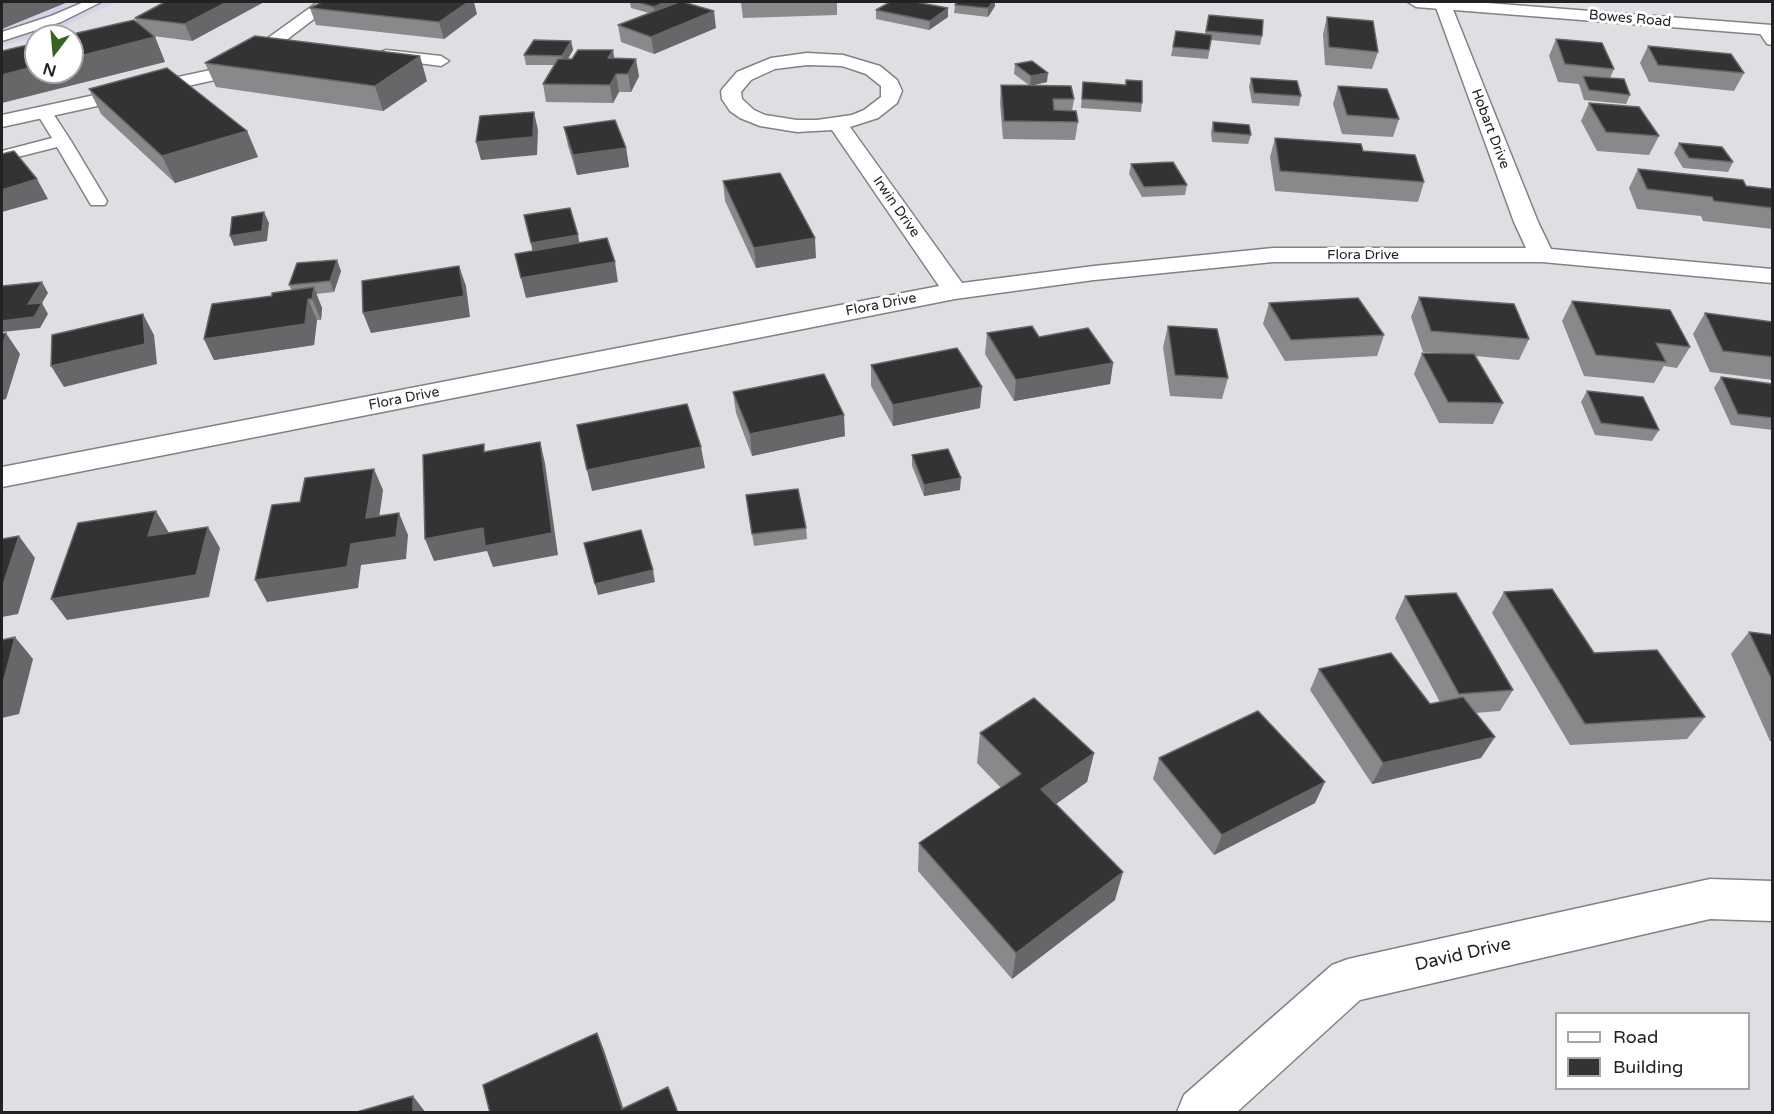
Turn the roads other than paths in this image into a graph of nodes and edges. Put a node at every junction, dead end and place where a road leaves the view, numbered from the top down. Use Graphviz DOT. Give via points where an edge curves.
graph roads {
  1 [pos="94,2"];
  2 [pos="328,2"];
  3 [pos="1416,2"];
  4 [pos="1442,3"];
  5 [pos="1770,33"];
  6 [pos="2,37"];
  7 [pos="271,43"];
  8 [pos="294,45"];
  9 [pos="373,54"];
  10 [pos="441,62"];
  11 [pos="44,112"];
  12 [pos="2,121"];
  13 [pos="838,124"];
  14 [pos="62,141"];
  15 [pos="2,156"];
  16 [pos="98,201"];
  17 [pos="1542,255"];
  18 [pos="1773,276"];
  19 [pos="955,291"];
  20 [pos="2,477"];
  21 [pos="1773,900"];
  22 [pos="1201,1113"];
  1 -- 6 [label="lane"];
  2 -- 7 [label="street"];
  3 -- 4 [label="street, Bowes Road"];
  4 -- 5 [label="street, Bowes Road"];
  4 -- 17 [label="street, Hobart Drive"];
  7 -- 8 [label="lane"];
  7 -- 11 [label="street" via="235,70"];
  9 -- 10 [label="lane"];
  11 -- 12 [label="street"];
  11 -- 14 [label="lane"];
  13 -- 13 [label="street" via="883,107 892,92 884,76 859,65 807,59 756,69 731,91 737,107 760,120 797,126"];
  13 -- 19 [label="street, Irwin Drive"];
  14 -- 15 [label="lane"];
  14 -- 16 [label="lane"];
  17 -- 18 [label="street, Flora Drive"];
  17 -- 19 [label="street, Flora Drive" via="1273,255"];
  19 -- 20 [label="street, Flora Drive"];
  21 -- 22 [label="street, David Drive" via="1710,898 1348,981"];
}
